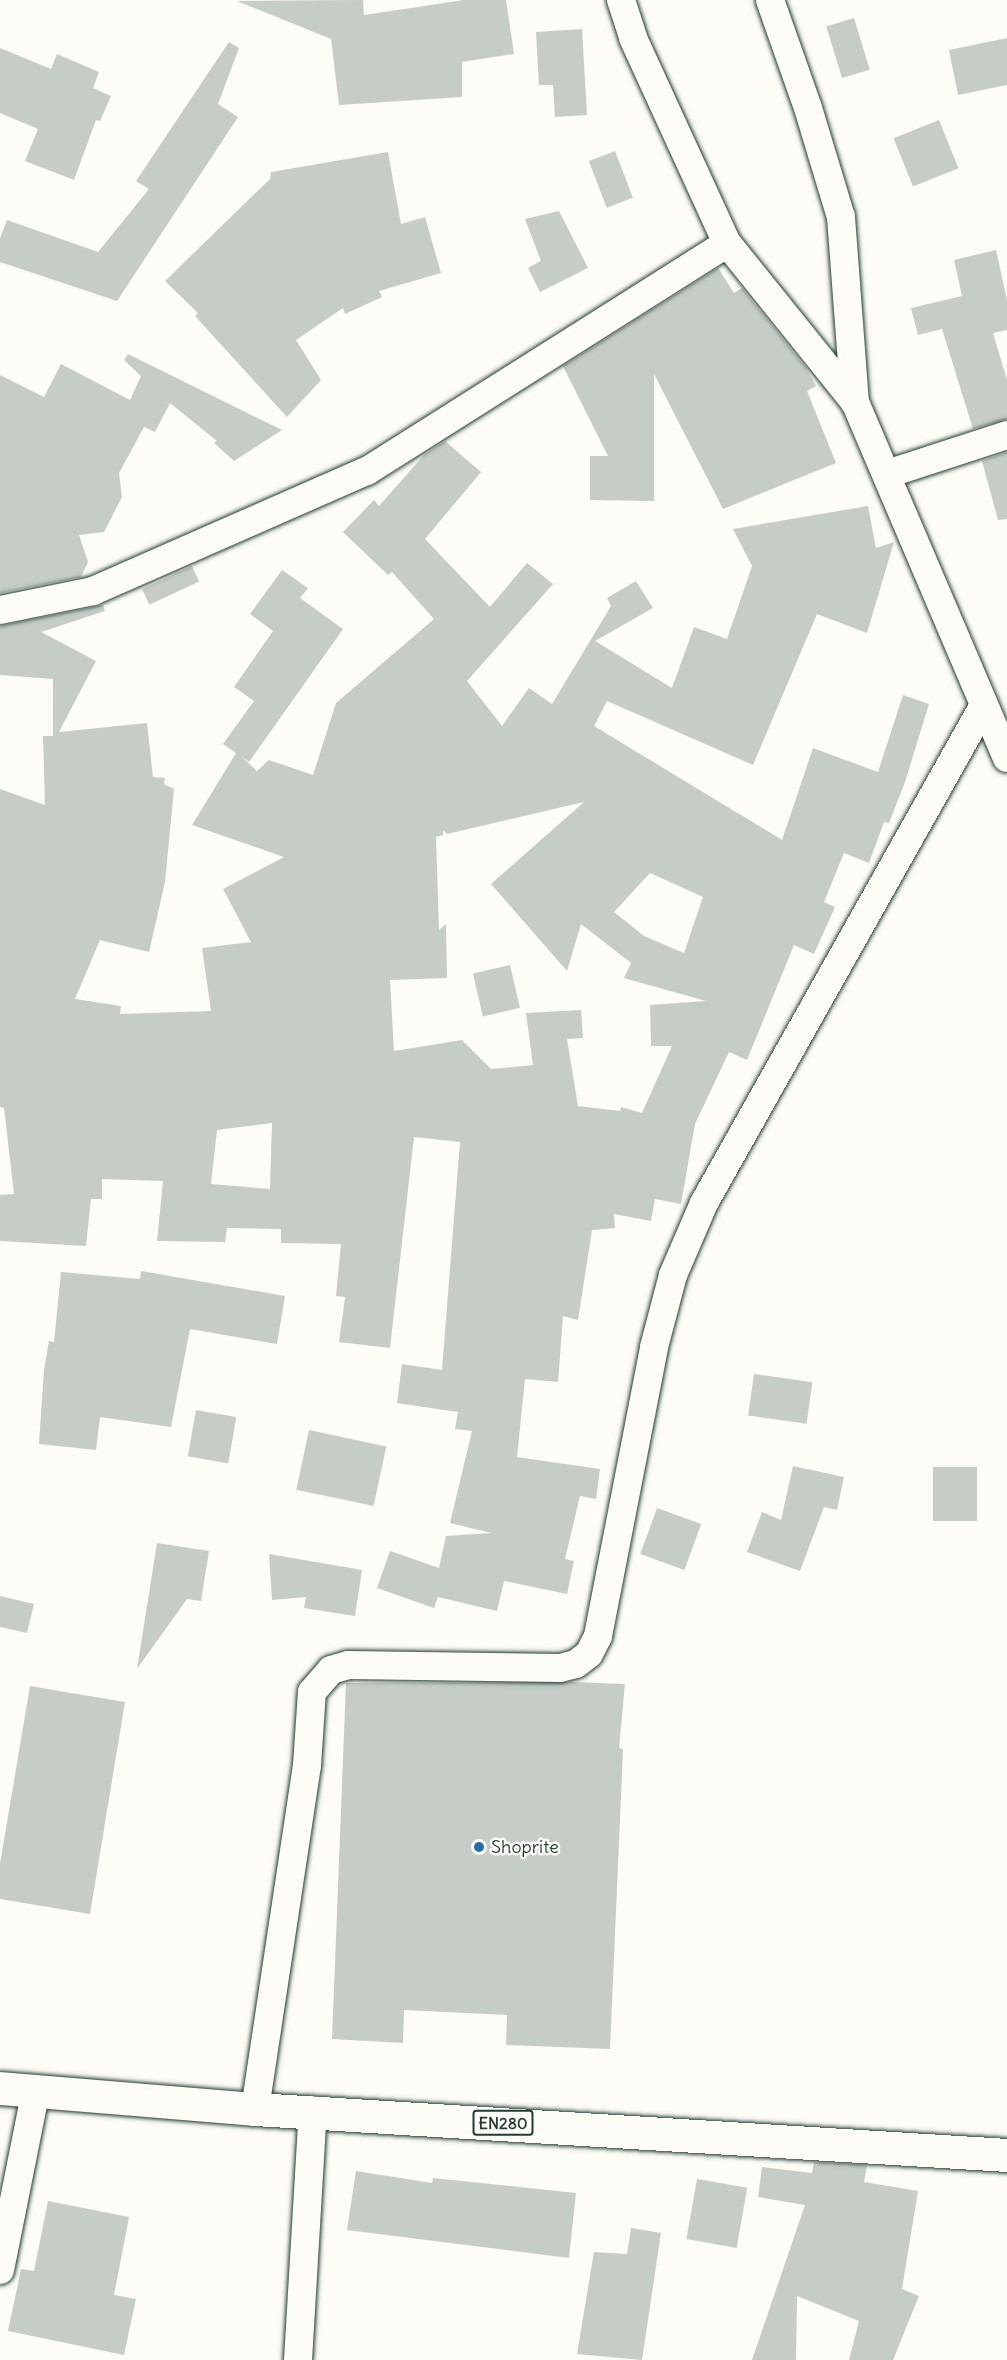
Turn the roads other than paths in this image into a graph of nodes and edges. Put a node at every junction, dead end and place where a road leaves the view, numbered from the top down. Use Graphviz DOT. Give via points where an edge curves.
graph roads {
  1 [pos="621,0"];
  2 [pos="770,0"];
  3 [pos="728,243"];
  4 [pos="855,402"];
  5 [pos="1007,435"];
  6 [pos="887,474"];
  7 [pos="0,610"];
  8 [pos="984,705"];
  9 [pos="1007,758"];
  10 [pos="0,2088"];
  11 [pos="36,2090"];
  12 [pos="255,2109"];
  13 [pos="313,2110"];
  14 [pos="1007,2156"];
  15 [pos="0,2270"];
  16 [pos="298,2360"];
  1 -- 3 [label="street" via="633,38"];
  2 -- 4 [label="street" via="841,217"];
  3 -- 4 [label="street"];
  3 -- 7 [label="street" via="367,471 93,591"];
  4 -- 6 [label="street"];
  5 -- 6 [label="street"];
  6 -- 8 [label="street"];
  8 -- 9 [label="street"];
  8 -- 12 [label="street" via="704,1203 673,1275 654,1347 598,1636 589,1654 576,1664 560,1668 348,1665 331,1670 312,1692 307,1765"];
  10 -- 11 [label="main road, EN280"];
  11 -- 12 [label="main road, EN280"];
  11 -- 15 [label="street"];
  12 -- 13 [label="main road, EN280"];
  13 -- 14 [label="main road, EN280"];
  13 -- 16 [label="street"];
}
